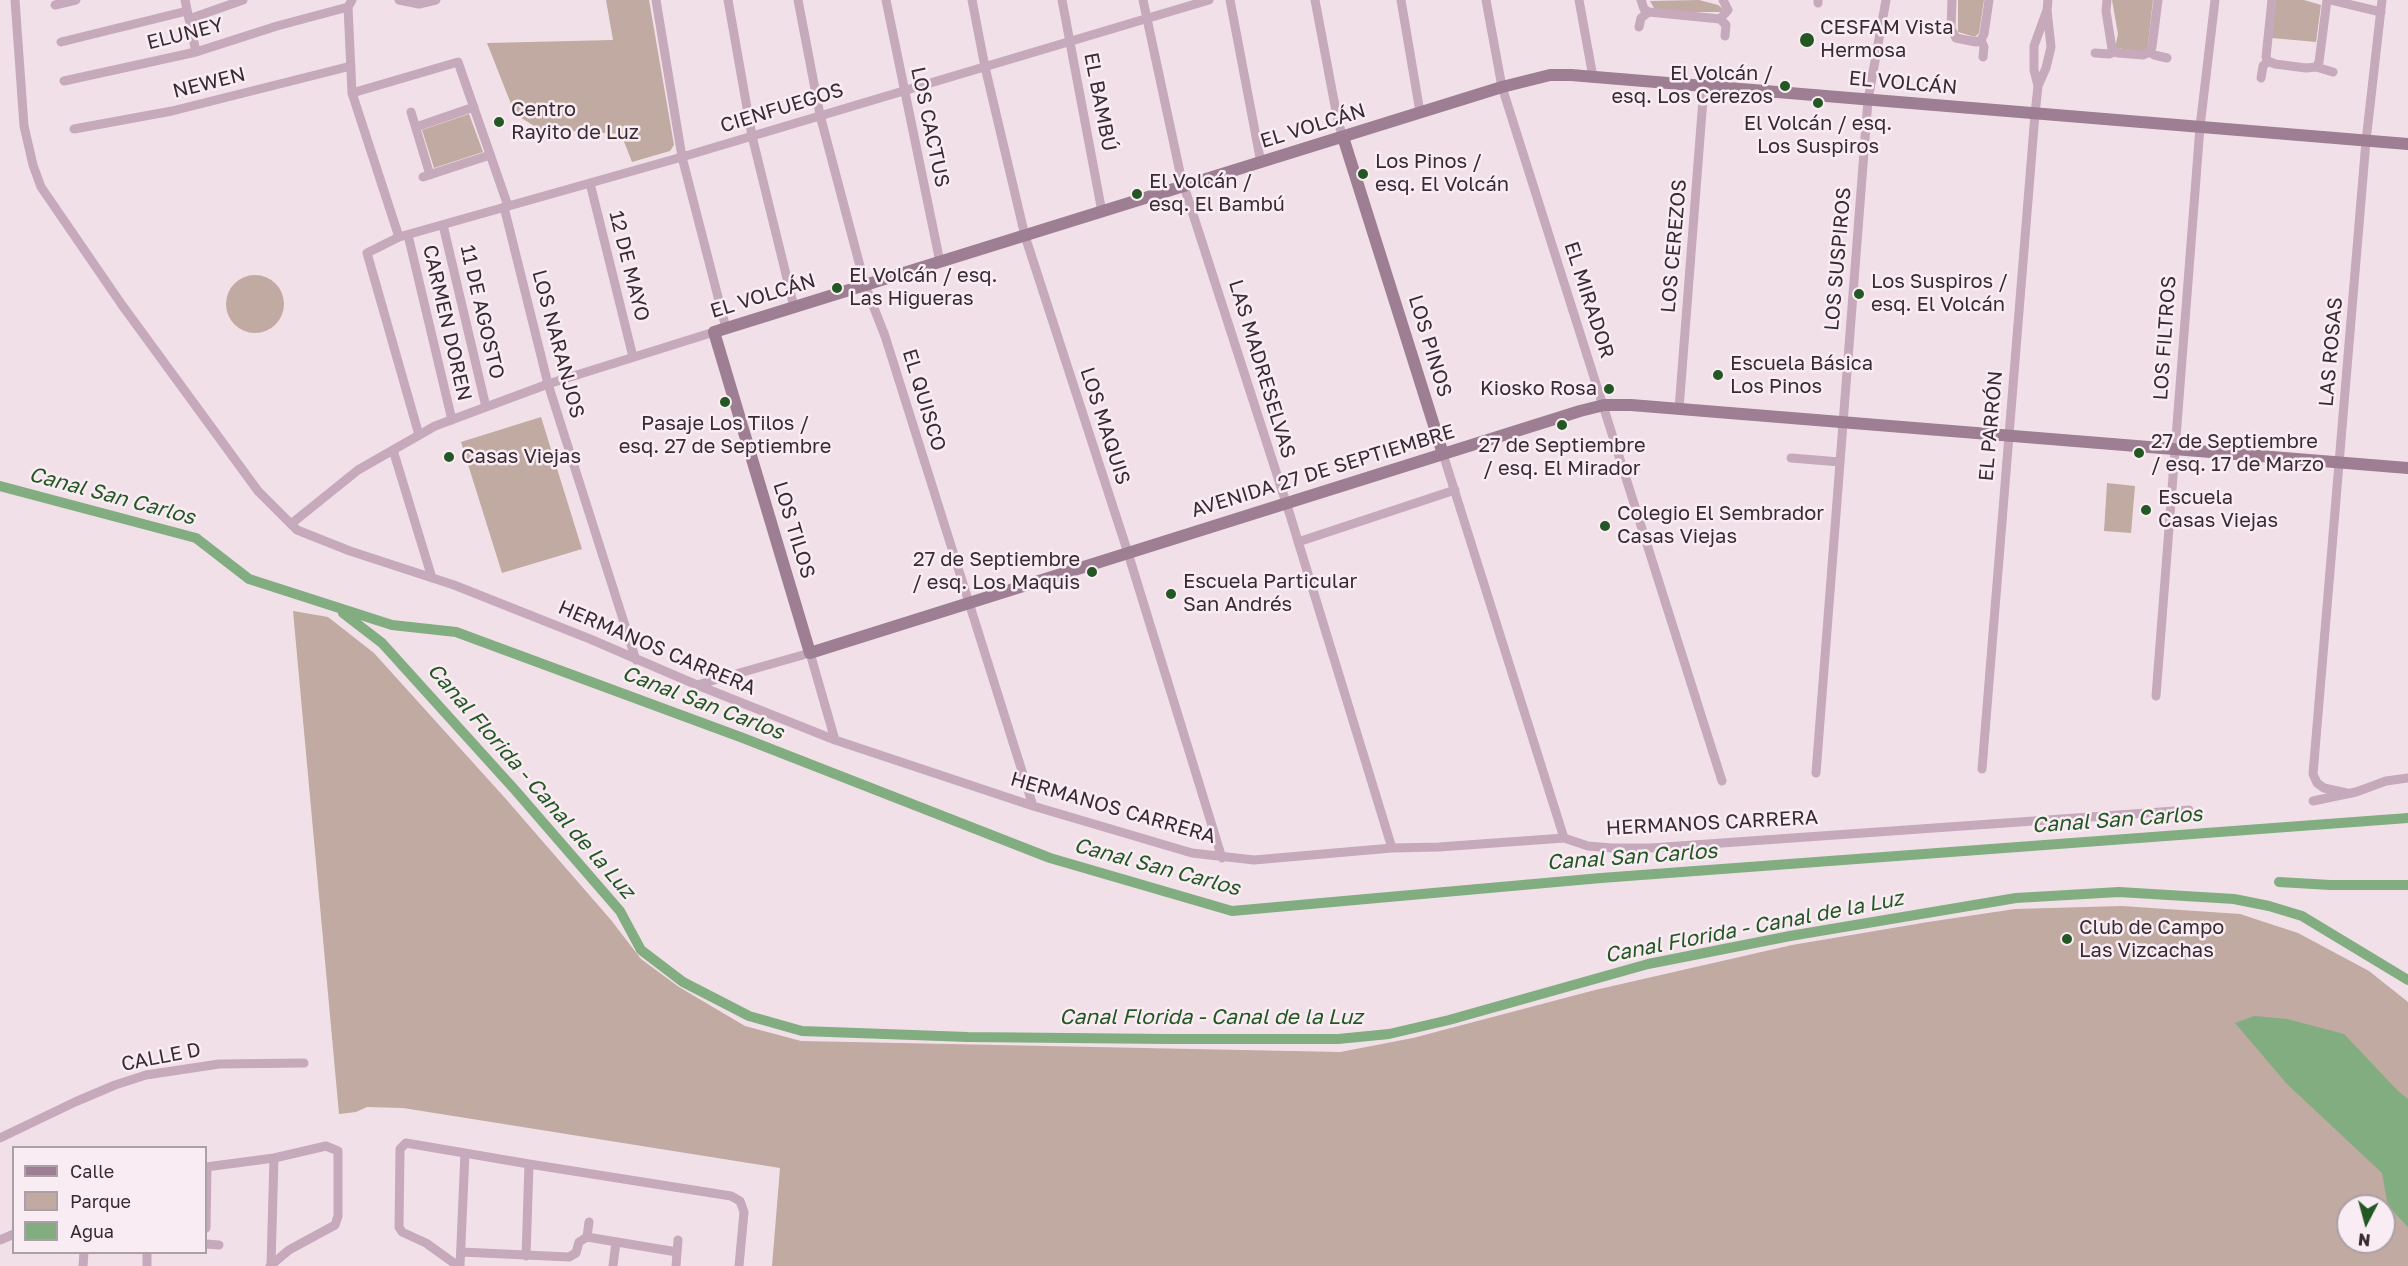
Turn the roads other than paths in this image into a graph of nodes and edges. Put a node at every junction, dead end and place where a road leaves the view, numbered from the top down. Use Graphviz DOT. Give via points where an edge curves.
graph roads {
  1 [pos="15,0"];
  2 [pos="76,0"];
  3 [pos="185,0"];
  4 [pos="243,0"];
  5 [pos="399,0"];
  6 [pos="436,0"];
  7 [pos="656,0"];
  8 [pos="728,0"];
  9 [pos="798,0"];
  10 [pos="886,0"];
  11 [pos="972,0"];
  12 [pos="1062,0"];
  13 [pos="1143,0"];
  14 [pos="1209,0"];
  15 [pos="1230,0"];
  16 [pos="1315,0"];
  17 [pos="1401,0"];
  18 [pos="1486,0"];
  19 [pos="1579,0"];
  20 [pos="1641,0"];
  21 [pos="1723,0"];
  22 [pos="1886,0"];
  23 [pos="1952,0"];
  24 [pos="1989,0"];
  25 [pos="2107,0"];
  26 [pos="2158,0"];
  27 [pos="2215,0"];
  28 [pos="2272,0"];
  29 [pos="2329,0"];
  30 [pos="2382,0"];
  31 [pos="350,4"];
  32 [pos="2048,5"];
  33 [pos="55,6"];
  34 [pos="1648,12"];
  35 [pos="2381,12"];
  36 [pos="188,15"];
  37 [pos="1146,19"];
  38 [pos="1720,19"];
  39 [pos="1639,27"];
  40 [pos="1725,36"];
  41 [pos="1981,40"];
  42 [pos="61,42"];
  43 [pos="1070,42"];
  44 [pos="196,52"];
  45 [pos="2115,52"];
  46 [pos="2150,52"];
  47 [pos="2095,53"];
  48 [pos="1983,57"];
  49 [pos="2167,58"];
  50 [pos="2268,61"];
  51 [pos="351,66"];
  52 [pos="985,67"];
  53 [pos="2316,67"];
  54 [pos="2333,72"];
  55 [pos="1593,77"];
  56 [pos="2261,78"];
  57 [pos="64,81"];
  58 [pos="1704,86"];
  59 [pos="2038,86"];
  60 [pos="1502,87"];
  61 [pos="904,91"];
  62 [pos="352,93"];
  63 [pos="1868,100"];
  64 [pos="474,107"];
  65 [pos="411,112"];
  66 [pos="1420,112"];
  67 [pos="2034,114"];
  68 [pos="820,116"];
  69 [pos="416,127"];
  70 [pos="2200,127"];
  71 [pos="74,129"];
  72 [pos="752,136"];
  73 [pos="1344,137"];
  74 [pos="2366,141"];
  75 [pos="2408,144"];
  76 [pos="490,155"];
  77 [pos="682,156"];
  78 [pos="1261,163"];
  79 [pos="590,183"];
  80 [pos="1185,186"];
  81 [pos="506,207"];
  82 [pos="1102,212"];
  83 [pos="442,225"];
  84 [pos="403,236"];
  85 [pos="1025,236"];
  86 [pos="940,262"];
  87 [pos="865,285"];
  88 [pos="794,307"];
  89 [pos="720,330"];
  90 [pos="633,357"];
  91 [pos="548,384"];
  92 [pos="1604,405"];
  93 [pos="486,407"];
  94 [pos="1679,409"];
  95 [pos="452,420"];
  96 [pos="1843,422"];
  97 [pos="419,435"];
  98 [pos="2009,436"];
  99 [pos="2175,449"];
  100 [pos="393,450"];
  101 [pos="1443,454"];
  102 [pos="1791,458"];
  103 [pos="1840,462"];
  104 [pos="2340,462"];
  105 [pos="2408,468"];
  106 [pos="1455,490"];
  107 [pos="1286,504"];
  108 [pos="291,524"];
  109 [pos="1298,542"];
  110 [pos="1128,553"];
  111 [pos="432,578"];
  112 [pos="969,603"];
  113 [pos="810,652"];
  114 [pos="636,660"];
  115 [pos="697,685"];
  116 [pos="2156,696"];
  117 [pos="835,740"];
  118 [pos="1982,769"];
  119 [pos="1816,773"];
  120 [pos="2408,777"];
  121 [pos="1722,781"];
  122 [pos="2347,793"];
  123 [pos="2313,801"];
  124 [pos="1032,806"];
  125 [pos="2189,810"];
  126 [pos="1564,838"];
  127 [pos="1392,848"];
  128 [pos="1222,858"];
  129 [pos="304,1063"];
  130 [pos="0,1137"];
  131 [pos="465,1153"];
  132 [pos="274,1158"];
  133 [pos="529,1164"];
  134 [pos="207,1167"];
  135 [pos="589,1222"];
  136 [pos="587,1237"];
  137 [pos="678,1240"];
  138 [pos="616,1242"];
  139 [pos="207,1245"];
  140 [pos="219,1245"];
  141 [pos="461,1252"];
  142 [pos="677,1252"];
  143 [pos="526,1256"];
  144 [pos="271,1266"];
  145 [pos="459,1266"];
  146 [pos="613,1266"];
  147 [pos="676,1266"];
  148 [pos="739,1266"];
  1 -- 108 [label="street, HERMANOS CARRERA" via="24,126 41,188 258,491"];
  2 -- 33 [label="street"];
  3 -- 36 [label="street"];
  4 -- 36 [label="street"];
  5 -- 6 [label="street" via="419,4"];
  7 -- 77 [label="street, LOS TILOS"];
  8 -- 72 [label="street"];
  9 -- 68 [label="street, EL QUISCO"];
  10 -- 61 [label="street, LOS CACTUS"];
  11 -- 52 [label="street, LOS MAQUIS"];
  12 -- 43 [label="street, EL BAMBÚ"];
  13 -- 37 [label="street, LAS MADRESELVAS"];
  14 -- 37 [label="street, CIENFUEGOS"];
  15 -- 78 [label="street"];
  16 -- 73 [label="street, LOS PINOS"];
  17 -- 66 [label="street"];
  18 -- 60 [label="street, EL MIRADOR"];
  19 -- 55 [label="street"];
  20 -- 34 [label="street"];
  21 -- 38 [label="street" via="1728,10"];
  22 -- 63 [label="street, LOS SUSPIROS"];
  23 -- 41 [label="street" via="1951,29 1956,38 1968,42"];
  24 -- 41 [label="street"];
  25 -- 45 [label="street" via="2111,46"];
  26 -- 46 [label="street"];
  27 -- 70 [label="street, LOS FILTROS"];
  28 -- 50 [label="street"];
  29 -- 35 [label="street"];
  29 -- 53 [label="street"];
  30 -- 35 [label="street, LAS ROSAS"];
  31 -- 44 [label="street, ELUNEY"];
  31 -- 51 [label="street, CARMEN DOREN"];
  32 -- 59 [label="street, EL PARRÓN" via="2050,55"];
  32 -- 59 [label="street, EL PARRÓN" via="2034,46"];
  34 -- 38 [label="street"];
  34 -- 39 [label="street"];
  35 -- 74 [label="street, LAS ROSAS"];
  36 -- 42 [label="street"];
  36 -- 44 [label="street"];
  37 -- 43 [label="street, CIENFUEGOS"];
  37 -- 80 [label="street, LAS MADRESELVAS"];
  38 -- 40 [label="street" via="1726,26"];
  41 -- 48 [label="street"];
  43 -- 52 [label="street, CIENFUEGOS"];
  43 -- 82 [label="street, EL BAMBÚ"];
  44 -- 57 [label="street, ELUNEY"];
  45 -- 46 [label="street"];
  45 -- 47 [label="street"];
  46 -- 49 [label="street"];
  50 -- 53 [label="street"];
  50 -- 56 [label="street"];
  51 -- 62 [label="street, CARMEN DOREN"];
  51 -- 71 [label="street, NEWEN" via="172,111"];
  52 -- 61 [label="street, CIENFUEGOS"];
  52 -- 85 [label="street, LOS MAQUIS"];
  53 -- 54 [label="street"];
  55 -- 58 [label="street, EL VOLCÁN"];
  55 -- 60 [label="street, EL VOLCÁN" via="1550,75"];
  58 -- 63 [label="street, EL VOLCÁN"];
  58 -- 94 [label="street, LOS CEREZOS"];
  59 -- 67 [label="street, EL PARRÓN"];
  60 -- 66 [label="street, EL VOLCÁN"];
  60 -- 92 [label="street, EL MIRADOR"];
  61 -- 68 [label="street, CIENFUEGOS"];
  61 -- 86 [label="street, LOS CACTUS"];
  62 -- 64 [label="street, LOS NARANJOS" via="458,62"];
  62 -- 84 [label="street, CARMEN DOREN"];
  63 -- 67 [label="street, EL VOLCÁN"];
  63 -- 96 [label="street, LOS SUSPIROS"];
  64 -- 69 [label="street"];
  64 -- 76 [label="street, LOS NARANJOS"];
  65 -- 69 [label="street"];
  66 -- 73 [label="street, EL VOLCÁN"];
  67 -- 70 [label="street, EL VOLCÁN"];
  67 -- 98 [label="street, EL PARRÓN"];
  68 -- 72 [label="street, CIENFUEGOS"];
  68 -- 87 [label="street, EL QUISCO"];
  69 -- 76 [label="street" via="427,176"];
  70 -- 74 [label="street, EL VOLCÁN"];
  70 -- 99 [label="street, LOS FILTROS"];
  72 -- 77 [label="street, CIENFUEGOS"];
  72 -- 88 [label="street"];
  73 -- 78 [label="street, EL VOLCÁN"];
  73 -- 101 [label="street, LOS PINOS"];
  74 -- 75 [label="street, EL VOLCÁN"];
  74 -- 104 [label="street, LAS ROSAS"];
  76 -- 81 [label="street, LOS NARANJOS"];
  77 -- 79 [label="street, CIENFUEGOS"];
  77 -- 89 [label="street, LOS TILOS"];
  78 -- 80 [label="street, EL VOLCÁN"];
  79 -- 81 [label="street, CIENFUEGOS"];
  79 -- 90 [label="street, 12 DE MAYO"];
  80 -- 82 [label="street, EL VOLCÁN"];
  80 -- 107 [label="street, LAS MADRESELVAS"];
  81 -- 83 [label="street, CIENFUEGOS"];
  81 -- 91 [label="street, LOS NARANJOS"];
  82 -- 85 [label="street, EL VOLCÁN"];
  83 -- 84 [label="street, CIENFUEGOS"];
  83 -- 93 [label="street, 11 DE AGOSTO"];
  84 -- 95 [label="street, CARMEN DOREN"];
  84 -- 97 [label="street, CIENFUEGOS" via="367,253"];
  85 -- 86 [label="street, EL VOLCÁN"];
  85 -- 110 [label="street, LOS MAQUIS"];
  86 -- 87 [label="street, EL VOLCÁN"];
  87 -- 88 [label="street, EL VOLCÁN"];
  87 -- 112 [label="street, EL QUISCO" via="885,336"];
  88 -- 89 [label="street, EL VOLCÁN"];
  89 -- 90 [label="street, EL VOLCÁN"];
  89 -- 113 [label="street, LOS TILOS"];
  90 -- 91 [label="street, EL VOLCÁN"];
  91 -- 93 [label="street, EL VOLCÁN"];
  91 -- 114 [label="street, LOS NARANJOS"];
  92 -- 94 [label="street, AVENIDA 27 DE SEPTIEMBRE"];
  92 -- 101 [label="street, AVENIDA 27 DE SEPTIEMBRE"];
  92 -- 121 [label="street, EL MIRADOR"];
  93 -- 95 [label="street, EL VOLCÁN"];
  94 -- 96 [label="street, AVENIDA 27 DE SEPTIEMBRE"];
  95 -- 97 [label="street, EL VOLCÁN"];
  96 -- 98 [label="street, AVENIDA 27 DE SEPTIEMBRE"];
  96 -- 103 [label="street, LOS SUSPIROS"];
  97 -- 100 [label="street, EL VOLCÁN"];
  98 -- 99 [label="street, AVENIDA 27 DE SEPTIEMBRE"];
  98 -- 118 [label="street, EL PARRÓN"];
  99 -- 104 [label="street, AVENIDA 27 DE SEPTIEMBRE"];
  99 -- 116 [label="street, LOS FILTROS"];
  100 -- 108 [label="street, EL VOLCÁN" via="358,470"];
  100 -- 111 [label="street"];
  101 -- 106 [label="street, LOS PINOS"];
  101 -- 107 [label="street, AVENIDA 27 DE SEPTIEMBRE"];
  102 -- 103 [label="street"];
  103 -- 119 [label="street, LOS SUSPIROS"];
  104 -- 105 [label="street, AVENIDA 27 DE SEPTIEMBRE"];
  104 -- 122 [label="street, LAS ROSAS" via="2313,774 2324,788"];
  106 -- 109 [label="street"];
  106 -- 126 [label="street, LOS PINOS"];
  107 -- 109 [label="street, LAS MADRESELVAS"];
  107 -- 110 [label="street, AVENIDA 27 DE SEPTIEMBRE"];
  108 -- 111 [label="street, HERMANOS CARRERA" via="350,551"];
  109 -- 127 [label="street, LAS MADRESELVAS"];
  110 -- 112 [label="street, AVENIDA 27 DE SEPTIEMBRE"];
  110 -- 128 [label="street, LOS MAQUIS"];
  111 -- 114 [label="street, HERMANOS CARRERA"];
  112 -- 113 [label="street, AVENIDA 27 DE SEPTIEMBRE"];
  112 -- 124 [label="street, EL QUISCO"];
  113 -- 115 [label="street, AVENIDA 27 DE SEPTIEMBRE"];
  113 -- 117 [label="street, LOS TILOS"];
  114 -- 115 [label="street, HERMANOS CARRERA"];
  115 -- 117 [label="street, HERMANOS CARRERA"];
  117 -- 124 [label="street, HERMANOS CARRERA"];
  120 -- 122 [label="street"];
  122 -- 123 [label="street"];
  124 -- 128 [label="street, HERMANOS CARRERA" via="1192,854"];
  125 -- 126 [label="street, HERMANOS CARRERA" via="1633,849 1588,846"];
  126 -- 127 [label="street, HERMANOS CARRERA"];
  127 -- 128 [label="street, HERMANOS CARRERA" via="1254,860"];
  129 -- 130 [label="street, CALLE D" via="219,1064 146,1075"];
  131 -- 133 [label="street"];
  131 -- 141 [label="street"];
  131 -- 145 [label="street" via="410,1142 400,1149 400,1229"];
  132 -- 134 [label="street"];
  132 -- 144 [label="street"];
  132 -- 144 [label="street" via="326,1146 335,1148 339,1154 338,1216 332,1228 281,1255"];
  133 -- 143 [label="street"];
  133 -- 148 [label="street" via="731,1196 740,1201 744,1212"];
  135 -- 136 [label="street"];
  136 -- 138 [label="street"];
  136 -- 143 [label="street" via="569,1257"];
  137 -- 142 [label="street"];
  138 -- 142 [label="street"];
  138 -- 146 [label="street"];
  139 -- 140 [label="street"];
  141 -- 143 [label="street"];
  141 -- 145 [label="street"];
  142 -- 147 [label="street"];
}
